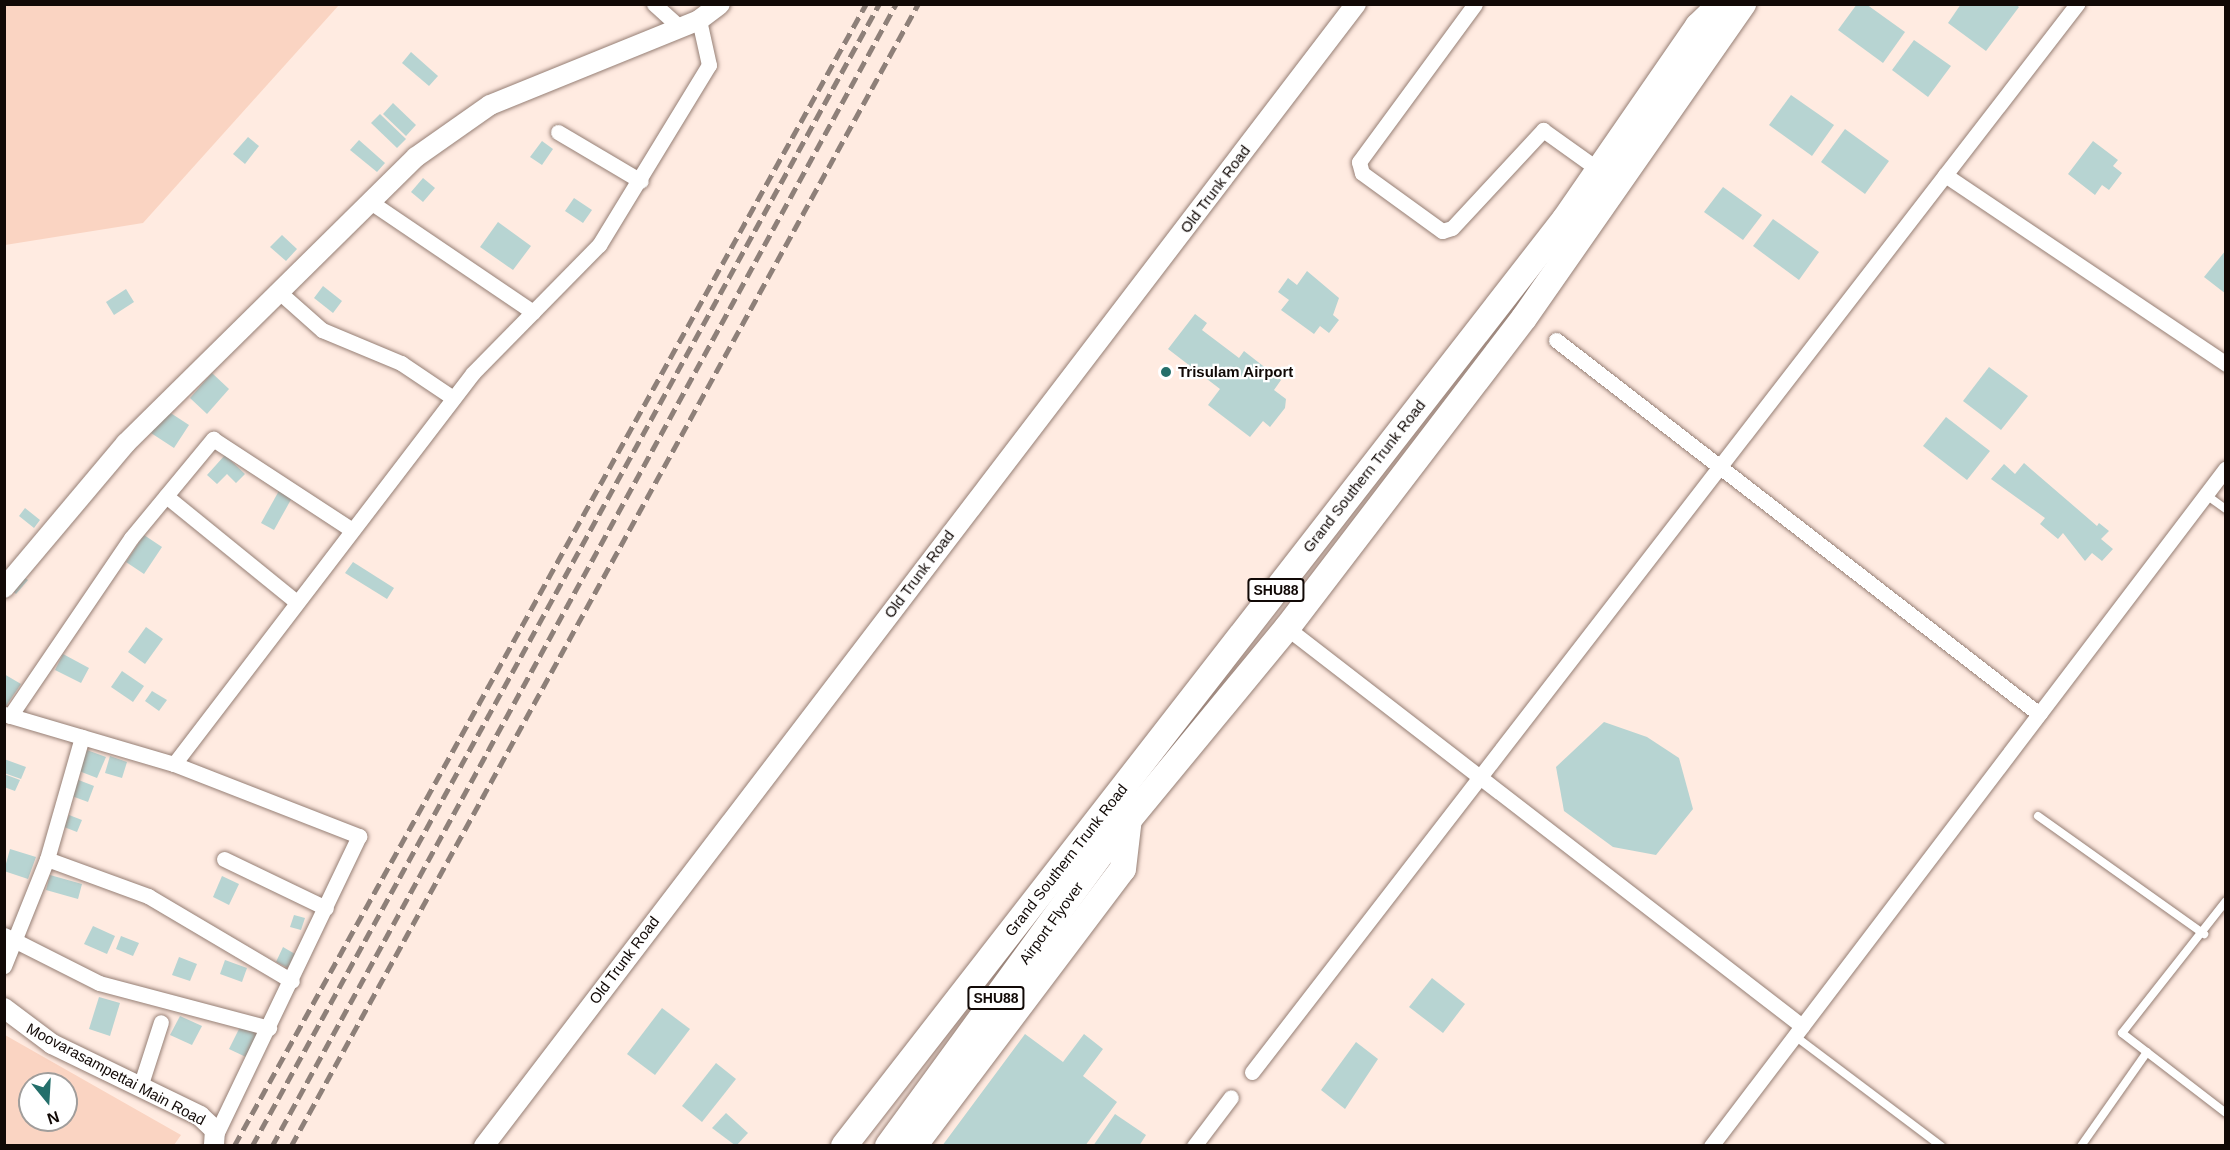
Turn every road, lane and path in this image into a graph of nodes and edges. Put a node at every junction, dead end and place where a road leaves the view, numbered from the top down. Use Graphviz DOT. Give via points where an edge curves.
graph roads {
  1 [pos="654,4"];
  2 [pos="720,4"];
  3 [pos="1356,4"];
  4 [pos="1475,4"];
  5 [pos="1712,4"];
  6 [pos="1721,4"];
  7 [pos="1743,4"];
  8 [pos="2077,4"];
  9 [pos="699,20"];
  10 [pos="1698,26"];
  11 [pos="681,28"];
  12 [pos="558,132"];
  13 [pos="1599,170"];
  14 [pos="1945,175"];
  15 [pos="641,181"];
  16 [pos="369,201"];
  17 [pos="278,291"];
  18 [pos="533,312"];
  19 [pos="1556,340"];
  20 [pos="2226,364"];
  21 [pos="453,398"];
  22 [pos="1724,465"];
  23 [pos="2226,468"];
  24 [pos="2205,494"];
  25 [pos="166,496"];
  26 [pos="2226,508"];
  27 [pos="352,530"];
  28 [pos="4,588"];
  29 [pos="294,600"];
  30 [pos="1287,628"];
  31 [pos="2039,714"];
  32 [pos="7,715"];
  33 [pos="82,737"];
  34 [pos="174,764"];
  35 [pos="1483,777"];
  36 [pos="2038,816"];
  37 [pos="1130,818"];
  38 [pos="47,859"];
  39 [pos="224,859"];
  40 [pos="2226,901"];
  41 [pos="326,908"];
  42 [pos="2204,934"];
  43 [pos="10,938"];
  44 [pos="4,966"];
  45 [pos="292,981"];
  46 [pos="4,1008"];
  47 [pos="161,1022"];
  48 [pos="269,1028"];
  49 [pos="1798,1031"];
  50 [pos="2147,1052"];
  51 [pos="1252,1072"];
  52 [pos="140,1087"];
  53 [pos="1230,1097"];
  54 [pos="2226,1113"];
  55 [pos="214,1141"];
  56 [pos="484,1146"];
  57 [pos="844,1146"];
  58 [pos="888,1146"];
  59 [pos="914,1146"];
  60 [pos="1194,1146"];
  61 [pos="1711,1146"];
  62 [pos="1941,1146"];
  63 [pos="2081,1146"];
  1 -- 11 [label="street"];
  2 -- 9 [label="street"];
  3 -- 56 [label="street, Old Trunk Road"];
  4 -- 13 [label="street" via="1359,162 1362,173 1442,231 1452,228 1543,130"];
  5 -- 10 [label="street"];
  6 -- 10 [label="main road, SHU88"];
  7 -- 30 [label="main road, Grand Southern Trunk Road / SHU88" via="1524,318"];
  8 -- 14 [label="street"];
  9 -- 11 [label="street"];
  9 -- 15 [label="street" via="710,65"];
  10 -- 13 [label="main road, Grand Southern Trunk Road / SHU88"];
  11 -- 16 [label="street" via="490,105 416,157"];
  12 -- 15 [label="street"];
  13 -- 57 [label="main road, Grand Southern Trunk Road / SHU88"];
  14 -- 20 [label="street"];
  14 -- 22 [label="street"];
  15 -- 18 [label="street" via="599,245"];
  16 -- 17 [label="street"];
  16 -- 18 [label="street"];
  17 -- 21 [label="street" via="322,330 401,363"];
  17 -- 28 [label="street" via="126,443"];
  18 -- 21 [label="street"];
  19 -- 22 [label="street"];
  21 -- 27 [label="street"];
  22 -- 31 [label="street"];
  22 -- 35 [label="street"];
  23 -- 24 [label="street"];
  24 -- 26 [label="lane"];
  24 -- 31 [label="street"];
  25 -- 27 [label="street" via="213,439"];
  25 -- 29 [label="street"];
  25 -- 32 [label="street"];
  27 -- 29 [label="street"];
  29 -- 34 [label="street"];
  30 -- 35 [label="street"];
  30 -- 37 [label="main road, Grand Southern Trunk Road / SHU88"];
  31 -- 49 [label="street"];
  32 -- 33 [label="street"];
  33 -- 34 [label="street"];
  33 -- 38 [label="street"];
  34 -- 41 [label="street" via="360,836"];
  35 -- 49 [label="street"];
  35 -- 51 [label="street"];
  36 -- 42 [label="lane"];
  37 -- 58 [label="main road, Airport Flyover / SHU88"];
  37 -- 59 [label="main road" via="1123,869"];
  38 -- 43 [label="street"];
  38 -- 45 [label="street" via="148,896"];
  39 -- 41 [label="street"];
  40 -- 42 [label="lane"];
  41 -- 45 [label="street"];
  42 -- 50 [label="lane" via="2122,1033"];
  43 -- 44 [label="street"];
  43 -- 48 [label="street" via="99,983"];
  45 -- 48 [label="street"];
  46 -- 52 [label="street, Moovarasampettai Main Road" via="37,1035"];
  47 -- 52 [label="street"];
  48 -- 55 [label="street"];
  49 -- 61 [label="street"];
  49 -- 62 [label="lane"];
  50 -- 54 [label="lane"];
  50 -- 63 [label="lane"];
  52 -- 55 [label="street, Moovarasampettai Main Road" via="200,1116"];
  53 -- 60 [label="street"];
}
